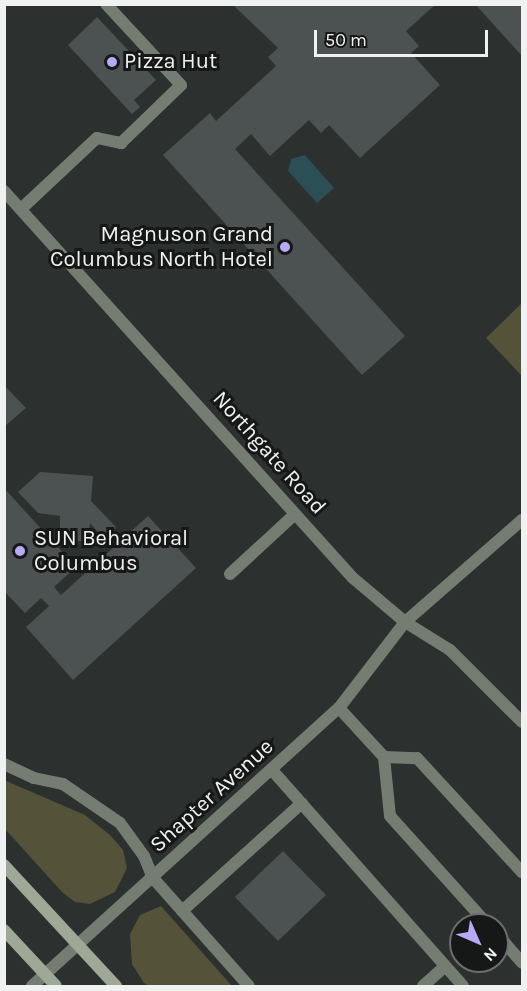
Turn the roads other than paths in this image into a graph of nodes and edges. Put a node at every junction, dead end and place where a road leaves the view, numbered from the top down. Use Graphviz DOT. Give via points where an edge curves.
graph roads {
  1 [pos="106,4"];
  2 [pos="4,191"];
  3 [pos="21,208"];
  4 [pos="296,514"];
  5 [pos="522,520"];
  6 [pos="230,574"];
  7 [pos="405,622"];
  8 [pos="339,708"];
  9 [pos="522,722"];
  10 [pos="384,757"];
  11 [pos="4,764"];
  12 [pos="273,770"];
  13 [pos="302,803"];
  14 [pos="4,865"];
  15 [pos="522,872"];
  16 [pos="153,878"];
  17 [pos="182,911"];
  18 [pos="477,913"];
  19 [pos="4,930"];
  20 [pos="78,945"];
  21 [pos="509,948"];
  22 [pos="522,963"];
  23 [pos="445,966"];
  24 [pos="46,974"];
  25 [pos="32,987"];
  26 [pos="56,987"];
  27 [pos="116,987"];
  28 [pos="249,987"];
  29 [pos="423,987"];
  30 [pos="463,987"];
  1 -- 3 [label="street" via="180,85 121,143 97,138"];
  2 -- 3 [label="street, Northgate Road"];
  3 -- 4 [label="street, Northgate Road"];
  4 -- 6 [label="street"];
  4 -- 7 [label="street, Northgate Road" via="353,578"];
  5 -- 7 [label="street, Shapter Avenue"];
  7 -- 8 [label="street, Shapter Avenue"];
  7 -- 9 [label="street, Northgate Road" via="450,650"];
  8 -- 10 [label="street"];
  8 -- 12 [label="street, Shapter Avenue"];
  10 -- 15 [label="street" via="417,758"];
  10 -- 18 [label="street" via="390,816"];
  11 -- 16 [label="street" via="34,778 63,784 120,823 144,856"];
  12 -- 13 [label="street"];
  12 -- 16 [label="street, Shapter Avenue"];
  13 -- 17 [label="street"];
  13 -- 23 [label="street"];
  14 -- 20 [label="main road"];
  16 -- 17 [label="street"];
  16 -- 20 [label="street, Shapter Avenue"];
  17 -- 28 [label="street"];
  19 -- 24 [label="main road"];
  20 -- 24 [label="street, Shapter Avenue"];
  20 -- 27 [label="main road"];
  21 -- 22 [label="street"];
  23 -- 29 [label="street"];
  23 -- 30 [label="street"];
  24 -- 25 [label="street, Shapter Avenue"];
  24 -- 26 [label="main road"];
}
